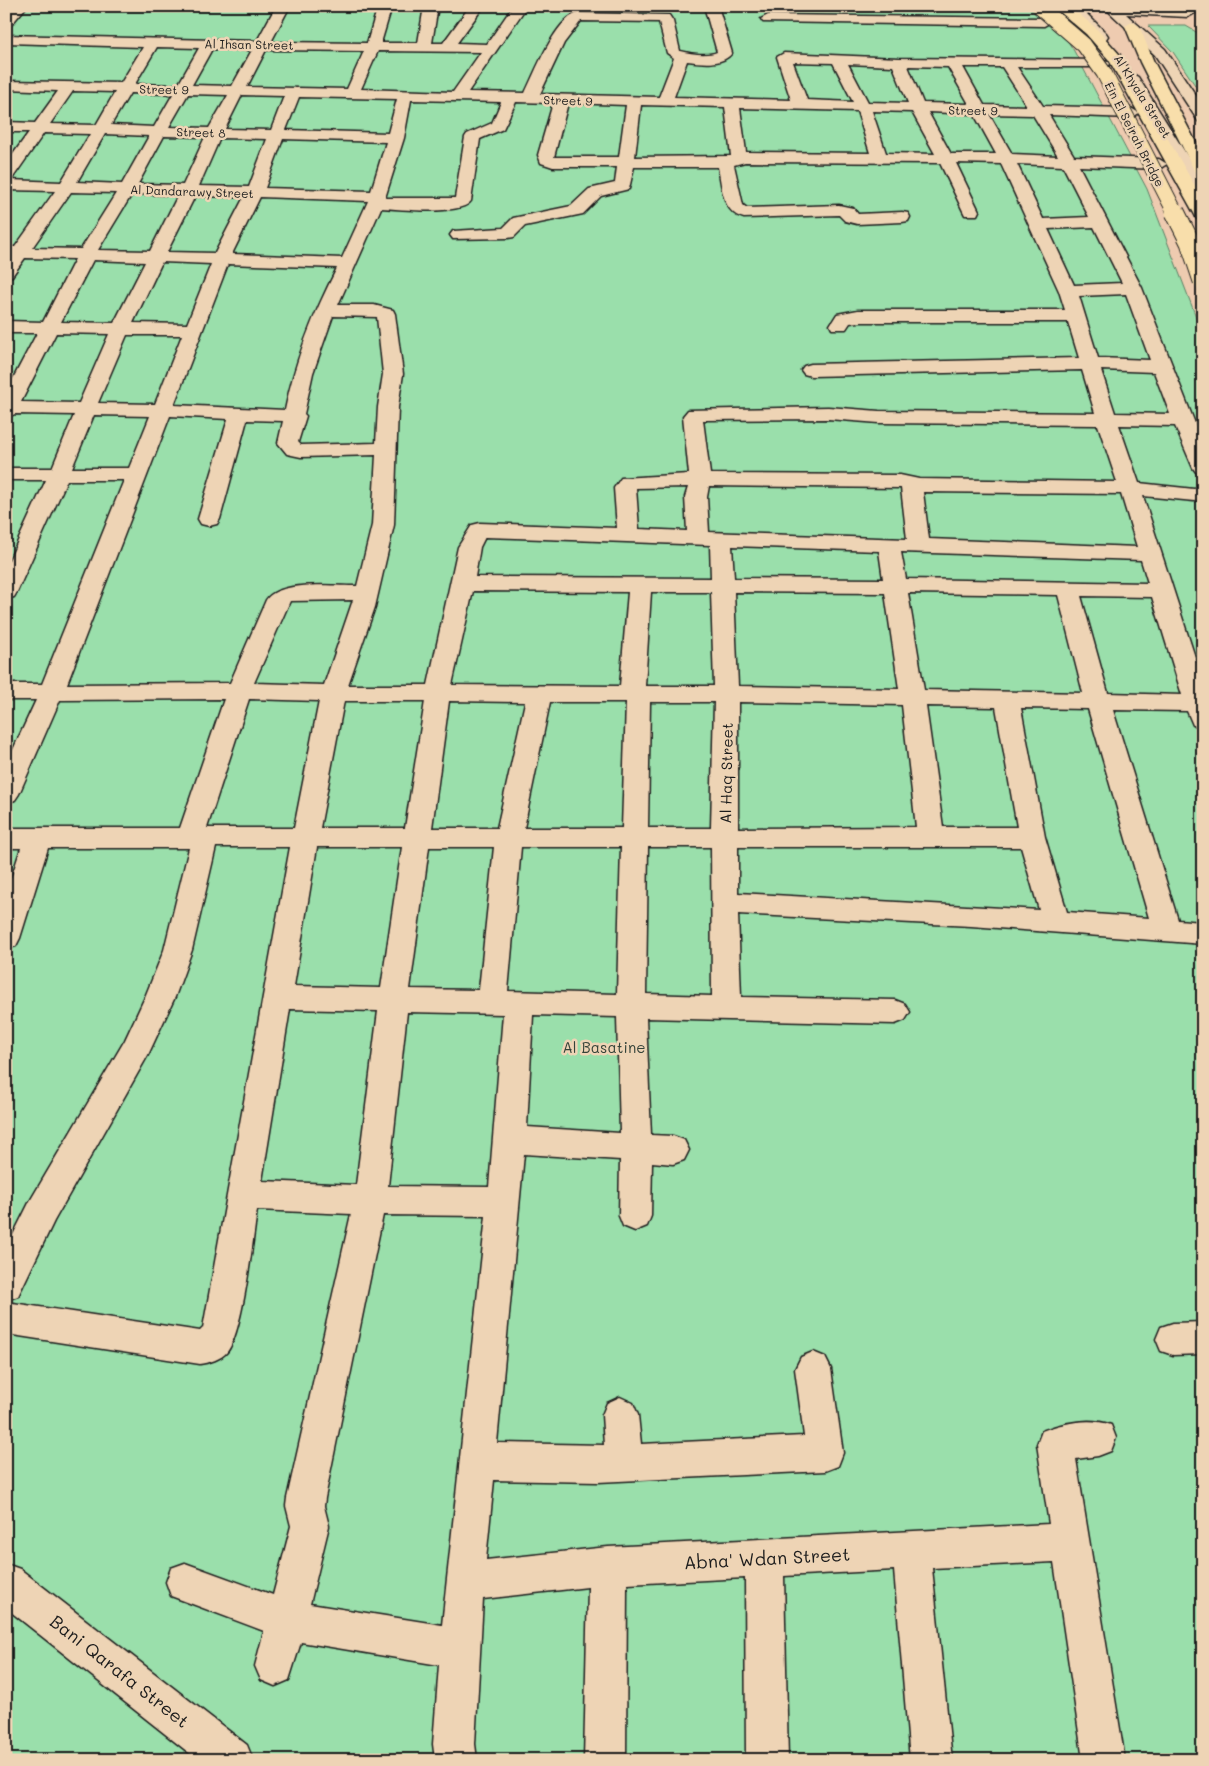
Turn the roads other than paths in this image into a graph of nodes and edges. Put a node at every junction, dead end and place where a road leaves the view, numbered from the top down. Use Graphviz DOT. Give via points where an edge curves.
graph roads {
  1 [pos="20,6"];
  2 [pos="283,6"];
  3 [pos="385,6"];
  4 [pos="431,6"];
  5 [pos="477,6"];
  6 [pos="520,6"];
  7 [pos="712,6"];
  8 [pos="1039,6"];
  9 [pos="1050,6"];
  10 [pos="1060,6"];
  11 [pos="1071,6"];
  12 [pos="1160,6"];
  13 [pos="1112,8"];
  14 [pos="766,13"];
  15 [pos="1194,16"];
  16 [pos="831,20"];
  17 [pos="860,20"];
  18 [pos="6,22"];
  19 [pos="1044,22"];
  20 [pos="1132,26"];
  21 [pos="6,39"];
  22 [pos="153,42"];
  23 [pos="208,44"];
  24 [pos="263,46"];
  25 [pos="372,46"];
  26 [pos="424,47"];
  27 [pos="447,47"];
  28 [pos="491,48"];
  29 [pos="681,56"];
  30 [pos="784,57"];
  31 [pos="842,59"];
  32 [pos="872,59"];
  33 [pos="899,62"];
  34 [pos="954,64"];
  35 [pos="1008,64"];
  36 [pos="1104,64"];
  37 [pos="6,85"];
  38 [pos="68,86"];
  39 [pos="125,88"];
  40 [pos="182,89"];
  41 [pos="237,90"];
  42 [pos="293,92"];
  43 [pos="352,94"];
  44 [pos="405,95"];
  45 [pos="457,97"];
  46 [pos="510,98"];
  47 [pos="530,99"];
  48 [pos="562,100"];
  49 [pos="634,102"];
  50 [pos="664,103"];
  51 [pos="732,104"];
  52 [pos="801,106"];
  53 [pos="864,108"];
  54 [pos="918,109"];
  55 [pos="981,110"];
  56 [pos="1040,112"];
  57 [pos="1201,112"];
  58 [pos="1131,113"];
  59 [pos="6,127"];
  60 [pos="38,128"];
  61 [pos="100,129"];
  62 [pos="159,131"];
  63 [pos="214,132"];
  64 [pos="277,134"];
  65 [pos="396,138"];
  66 [pos="880,158"];
  67 [pos="732,159"];
  68 [pos="946,159"];
  69 [pos="1007,159"];
  70 [pos="1068,160"];
  71 [pos="627,163"];
  72 [pos="1159,164"];
  73 [pos="1203,172"];
  74 [pos="6,176"];
  75 [pos="6,185"];
  76 [pos="66,187"];
  77 [pos="127,189"];
  78 [pos="189,190"];
  79 [pos="255,192"];
  80 [pos="1203,194"];
  81 [pos="376,200"];
  82 [pos="971,211"];
  83 [pos="1203,216"];
  84 [pos="902,217"];
  85 [pos="1100,222"];
  86 [pos="1038,224"];
  87 [pos="459,235"];
  88 [pos="13,252"];
  89 [pos="87,254"];
  90 [pos="156,256"];
  91 [pos="222,258"];
  92 [pos="1203,260"];
  93 [pos="348,264"];
  94 [pos="6,272"];
  95 [pos="1203,281"];
  96 [pos="1133,288"];
  97 [pos="1068,291"];
  98 [pos="324,310"];
  99 [pos="1075,316"];
  100 [pos="839,325"];
  101 [pos="6,327"];
  102 [pos="50,328"];
  103 [pos="122,329"];
  104 [pos="195,330"];
  105 [pos="1090,364"];
  106 [pos="1162,366"];
  107 [pos="811,370"];
  108 [pos="86,408"];
  109 [pos="7,409"];
  110 [pos="162,410"];
  111 [pos="239,414"];
  112 [pos="296,416"];
  113 [pos="1106,418"];
  114 [pos="1182,420"];
  115 [pos="387,449"];
  116 [pos="1203,468"];
  117 [pos="6,474"];
  118 [pos="137,474"];
  119 [pos="60,475"];
  120 [pos="700,480"];
  121 [pos="912,485"];
  122 [pos="1130,488"];
  123 [pos="1203,493"];
  124 [pos="209,519"];
  125 [pos="628,535"];
  126 [pos="710,538"];
  127 [pos="888,544"];
  128 [pos="919,546"];
  129 [pos="974,548"];
  130 [pos="1150,554"];
  131 [pos="463,584"];
  132 [pos="640,584"];
  133 [pos="723,585"];
  134 [pos="896,586"];
  135 [pos="986,587"];
  136 [pos="1067,588"];
  137 [pos="1162,590"];
  138 [pos="6,592"];
  139 [pos="367,593"];
  140 [pos="239,691"];
  141 [pos="6,692"];
  142 [pos="51,693"];
  143 [pos="333,694"];
  144 [pos="438,694"];
  145 [pos="539,694"];
  146 [pos="635,694"];
  147 [pos="726,694"];
  148 [pos="913,698"];
  149 [pos="1007,700"];
  150 [pos="1098,701"];
  151 [pos="1199,712"];
  152 [pos="6,794"];
  153 [pos="416,837"];
  154 [pos="1032,837"];
  155 [pos="6,838"];
  156 [pos="38,838"];
  157 [pos="198,838"];
  158 [pos="305,838"];
  159 [pos="508,838"];
  160 [pos="635,838"];
  161 [pos="931,838"];
  162 [pos="725,839"];
  163 [pos="724,904"];
  164 [pos="1056,922"];
  165 [pos="1166,930"];
  166 [pos="1203,933"];
  167 [pos="6,938"];
  168 [pos="277,997"];
  169 [pos="394,999"];
  170 [pos="505,1003"];
  171 [pos="631,1006"];
  172 [pos="727,1008"];
  173 [pos="895,1012"];
  174 [pos="510,1140"];
  175 [pos="636,1148"];
  176 [pos="673,1150"];
  177 [pos="243,1195"];
  178 [pos="370,1200"];
  179 [pos="504,1202"];
  180 [pos="635,1216"];
  181 [pos="6,1285"];
  182 [pos="6,1318"];
  183 [pos="813,1369"];
  184 [pos="620,1415"];
  185 [pos="1098,1438"];
  186 [pos="477,1461"];
  187 [pos="624,1462"];
  188 [pos="1070,1542"];
  189 [pos="911,1550"];
  190 [pos="764,1558"];
  191 [pos="608,1566"];
  192 [pos="185,1582"];
  193 [pos="465,1582"];
  194 [pos="6,1583"];
  195 [pos="286,1618"];
  196 [pos="461,1648"];
  197 [pos="275,1666"];
  198 [pos="232,1760"];
  199 [pos="456,1760"];
  200 [pos="605,1760"];
  201 [pos="768,1760"];
  202 [pos="931,1760"];
  203 [pos="1104,1760"];
  1 -- 18 [label="street"];
  2 -- 24 [label="street"];
  3 -- 25 [label="street"];
  4 -- 26 [label="street"];
  5 -- 27 [label="street"];
  6 -- 28 [label="street"];
  7 -- 29 [label="street" via="724,55 705,58"];
  8 -- 95 [label="highway, Ein El Seirah Bridge, bridge" via="1084,45 1104,73 1186,234"];
  9 -- 36 [label="street, Al Khyala Street"];
  10 -- 83 [label="highway, Ein El Seirah Bridge" via="1091,31 1115,58"];
  11 -- 80 [label="street, Al Khyala Street" via="1113,49"];
  12 -- 15 [label="street"];
  13 -- 15 [label="street"];
  13 -- 20 [label="street"];
  14 -- 16 [label="street"];
  14 -- 30 [label="street"];
  15 -- 20 [label="street"];
  16 -- 17 [label="street"];
  16 -- 31 [label="street"];
  17 -- 19 [label="street"];
  17 -- 32 [label="street"];
  20 -- 57 [label="street" via="1164,57"];
  20 -- 73 [label="highway"];
  21 -- 22 [label="street, Al Ihsan Street"];
  22 -- 23 [label="street, Al Ihsan Street"];
  22 -- 39 [label="street"];
  23 -- 24 [label="street, Al Ihsan Street"];
  23 -- 40 [label="street"];
  24 -- 25 [label="street, Al Ihsan Street"];
  24 -- 41 [label="street"];
  25 -- 26 [label="street, Al Ihsan Street"];
  25 -- 43 [label="street"];
  26 -- 27 [label="street, Al Ihsan Street"];
  27 -- 28 [label="street, Al Ihsan Street"];
  28 -- 45 [label="street"];
  29 -- 47 [label="street" via="674,53 664,18 578,17 560,42"];
  29 -- 50 [label="street"];
  30 -- 31 [label="street"];
  30 -- 52 [label="street"];
  31 -- 32 [label="street"];
  31 -- 53 [label="street"];
  32 -- 33 [label="street"];
  33 -- 34 [label="street"];
  33 -- 54 [label="street"];
  34 -- 35 [label="street"];
  34 -- 55 [label="street"];
  35 -- 36 [label="street"];
  35 -- 56 [label="street"];
  36 -- 58 [label="street, Al Khyala Street"];
  37 -- 38 [label="street, Street 9"];
  38 -- 39 [label="street, Street 9"];
  38 -- 60 [label="street"];
  39 -- 40 [label="street, Street 9"];
  39 -- 61 [label="street"];
  40 -- 41 [label="street, Street 9"];
  40 -- 62 [label="street"];
  41 -- 42 [label="street, Street 9"];
  41 -- 63 [label="street"];
  42 -- 43 [label="street, Street 9"];
  42 -- 64 [label="street"];
  43 -- 44 [label="street, Street 9"];
  44 -- 45 [label="street, Street 9"];
  44 -- 65 [label="street"];
  45 -- 46 [label="street, Street 9"];
  46 -- 47 [label="street, Street 9"];
  46 -- 81 [label="street, Al Dandarawy Street" via="498,126 473,137 464,202 453,205"];
  47 -- 48 [label="street, Street 9"];
  48 -- 49 [label="street, Street 9"];
  48 -- 71 [label="street" via="547,160"];
  49 -- 50 [label="street, Street 9"];
  49 -- 71 [label="street"];
  50 -- 51 [label="street, Street 9"];
  51 -- 52 [label="street, Street 9"];
  51 -- 67 [label="street"];
  52 -- 53 [label="street, Street 9"];
  53 -- 54 [label="street, Street 9"];
  53 -- 66 [label="street"];
  54 -- 55 [label="street, Street 9"];
  54 -- 68 [label="street"];
  55 -- 56 [label="street, Street 9"];
  55 -- 69 [label="street"];
  56 -- 58 [label="street, Street 9"];
  56 -- 70 [label="street"];
  58 -- 72 [label="street, Al Khyala Street"];
  59 -- 60 [label="street, Street 8"];
  60 -- 61 [label="street, Street 8"];
  60 -- 74 [label="street"];
  61 -- 62 [label="street, Street 8"];
  61 -- 76 [label="street"];
  62 -- 63 [label="street, Street 8"];
  62 -- 77 [label="street"];
  63 -- 64 [label="street, Street 8"];
  63 -- 78 [label="street"];
  64 -- 65 [label="street, Street 8"];
  64 -- 79 [label="street"];
  65 -- 81 [label="street"];
  66 -- 67 [label="street"];
  66 -- 68 [label="street"];
  67 -- 71 [label="street"];
  67 -- 84 [label="street" via="735,205 744,213 839,210 857,219"];
  68 -- 69 [label="street"];
  68 -- 82 [label="street"];
  69 -- 70 [label="street"];
  69 -- 86 [label="street"];
  70 -- 72 [label="street"];
  70 -- 85 [label="street"];
  71 -- 87 [label="street" via="623,186 595,192 577,210 520,222 508,233"];
  72 -- 92 [label="street, Al Khyala Street"];
  75 -- 76 [label="street, Al Dandarawy Street"];
  76 -- 77 [label="street, Al Dandarawy Street"];
  76 -- 88 [label="street"];
  77 -- 78 [label="street, Al Dandarawy Street"];
  77 -- 89 [label="street"];
  78 -- 79 [label="street, Al Dandarawy Street"];
  78 -- 90 [label="street"];
  79 -- 81 [label="street, Al Dandarawy Street"];
  79 -- 91 [label="street"];
  81 -- 93 [label="street"];
  85 -- 86 [label="street"];
  85 -- 96 [label="street"];
  86 -- 97 [label="street"];
  88 -- 89 [label="street"];
  88 -- 94 [label="street"];
  89 -- 90 [label="street"];
  89 -- 102 [label="street"];
  90 -- 91 [label="street"];
  90 -- 103 [label="street"];
  91 -- 93 [label="street"];
  91 -- 104 [label="street"];
  93 -- 98 [label="street"];
  96 -- 97 [label="street"];
  96 -- 106 [label="street"];
  97 -- 99 [label="street"];
  98 -- 112 [label="street" via="299,392"];
  98 -- 115 [label="street" via="386,314 393,374"];
  99 -- 100 [label="street" via="858,316 844,318"];
  99 -- 105 [label="street"];
  101 -- 102 [label="street"];
  102 -- 103 [label="street"];
  102 -- 109 [label="street"];
  103 -- 104 [label="street"];
  103 -- 108 [label="street"];
  104 -- 110 [label="street"];
  105 -- 106 [label="street"];
  105 -- 107 [label="street"];
  105 -- 113 [label="street"];
  106 -- 114 [label="street"];
  108 -- 109 [label="street"];
  108 -- 110 [label="street"];
  108 -- 119 [label="street"];
  110 -- 111 [label="street"];
  110 -- 118 [label="street"];
  111 -- 112 [label="street"];
  111 -- 124 [label="street"];
  112 -- 115 [label="street" via="288,442 294,450"];
  113 -- 114 [label="street"];
  113 -- 120 [label="street, Al Haq Street" via="698,413 693,416"];
  113 -- 122 [label="street"];
  114 -- 116 [label="street"];
  115 -- 139 [label="street" via="383,525"];
  117 -- 119 [label="street"];
  118 -- 119 [label="street"];
  118 -- 142 [label="street"];
  119 -- 138 [label="street"];
  120 -- 121 [label="street" via="900,481"];
  120 -- 125 [label="street" via="628,482 625,488"];
  120 -- 126 [label="street, Al Haq Street" via="696,497"];
  121 -- 122 [label="street"];
  121 -- 128 [label="street"];
  122 -- 123 [label="street" via="1194,495"];
  122 -- 130 [label="street"];
  125 -- 126 [label="street"];
  125 -- 131 [label="street" via="480,530 470,546"];
  126 -- 127 [label="street"];
  126 -- 133 [label="street, Al Haq Street"];
  127 -- 128 [label="street"];
  127 -- 134 [label="street"];
  128 -- 129 [label="street"];
  129 -- 130 [label="street"];
  129 -- 135 [label="street"];
  130 -- 137 [label="street"];
  131 -- 132 [label="street"];
  131 -- 144 [label="street"];
  132 -- 133 [label="street"];
  132 -- 146 [label="street"];
  133 -- 134 [label="street"];
  133 -- 147 [label="street, Al Haq Street"];
  134 -- 135 [label="street"];
  134 -- 148 [label="street"];
  135 -- 136 [label="street"];
  136 -- 137 [label="street"];
  136 -- 150 [label="street"];
  137 -- 151 [label="street"];
  139 -- 140 [label="street" via="302,593 279,597"];
  139 -- 143 [label="street"];
  140 -- 142 [label="street"];
  140 -- 143 [label="street"];
  140 -- 157 [label="street"];
  141 -- 142 [label="street"];
  142 -- 152 [label="street"];
  143 -- 144 [label="street"];
  143 -- 158 [label="street"];
  144 -- 145 [label="street"];
  144 -- 153 [label="street"];
  145 -- 146 [label="street"];
  145 -- 159 [label="street"];
  146 -- 147 [label="street"];
  146 -- 160 [label="street"];
  147 -- 148 [label="street"];
  147 -- 162 [label="street, Al Haq Street"];
  148 -- 149 [label="street"];
  148 -- 161 [label="street"];
  149 -- 150 [label="street"];
  149 -- 154 [label="street"];
  150 -- 151 [label="street"];
  150 -- 165 [label="street"];
  153 -- 158 [label="street"];
  153 -- 159 [label="street"];
  153 -- 169 [label="street"];
  154 -- 161 [label="street"];
  154 -- 164 [label="street"];
  155 -- 156 [label="street"];
  156 -- 157 [label="street"];
  156 -- 167 [label="street"];
  157 -- 158 [label="street"];
  157 -- 181 [label="street" via="178,950 160,997 137,1046 42,1211"];
  158 -- 168 [label="street"];
  159 -- 160 [label="street"];
  159 -- 170 [label="street"];
  160 -- 162 [label="street"];
  160 -- 171 [label="street"];
  161 -- 162 [label="street"];
  162 -- 163 [label="street, Al Haq Street"];
  163 -- 164 [label="street"];
  163 -- 172 [label="street, Al Haq Street"];
  164 -- 165 [label="street"];
  165 -- 166 [label="street"];
  168 -- 169 [label="street"];
  168 -- 177 [label="street"];
  169 -- 170 [label="street"];
  169 -- 178 [label="street"];
  170 -- 171 [label="street"];
  170 -- 174 [label="street"];
  171 -- 172 [label="street"];
  171 -- 175 [label="street"];
  172 -- 173 [label="street"];
  174 -- 175 [label="street"];
  174 -- 179 [label="street"];
  175 -- 176 [label="street"];
  175 -- 180 [label="street"];
  177 -- 178 [label="street"];
  177 -- 182 [label="street" via="220,1332 209,1346 200,1348"];
  178 -- 179 [label="street"];
  178 -- 195 [label="street" via="306,1498 310,1526"];
  179 -- 186 [label="street"];
  183 -- 187 [label="street" via="825,1453"];
  184 -- 187 [label="street"];
  185 -- 188 [label="street" via="1055,1444"];
  186 -- 187 [label="street"];
  186 -- 193 [label="street"];
  188 -- 189 [label="street, Abna' Wdan Street"];
  188 -- 203 [label="street"];
  189 -- 190 [label="street, Abna' Wdan Street"];
  189 -- 202 [label="street"];
  190 -- 191 [label="street, Abna' Wdan Street"];
  190 -- 201 [label="street"];
  191 -- 193 [label="street, Abna' Wdan Street"];
  191 -- 200 [label="street"];
  192 -- 195 [label="street"];
  193 -- 196 [label="street"];
  194 -- 198 [label="street, Bani Qarafa Street"];
  195 -- 196 [label="street"];
  195 -- 197 [label="street"];
  196 -- 199 [label="street" via="454,1744"];
}
